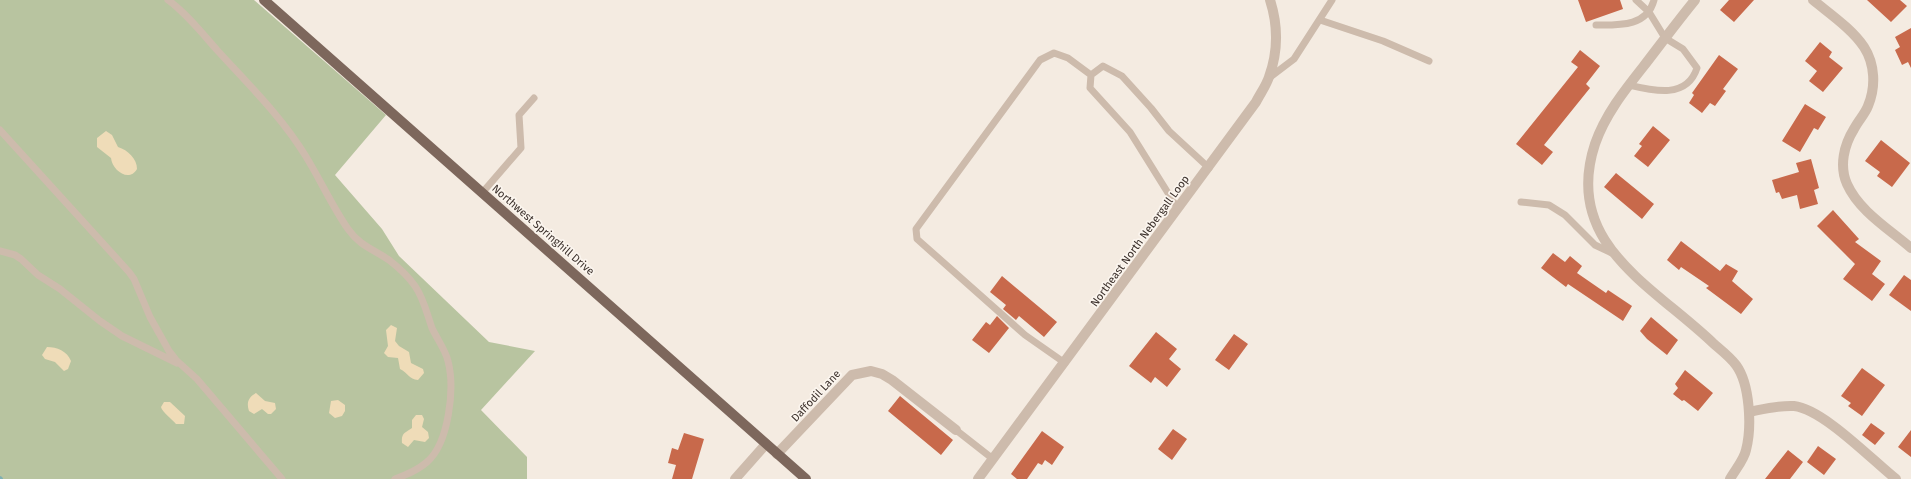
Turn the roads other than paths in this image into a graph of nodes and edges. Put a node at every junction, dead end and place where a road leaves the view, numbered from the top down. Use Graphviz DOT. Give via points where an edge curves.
graph roads {
  1 [pos="168,0"];
  2 [pos="264,0"];
  3 [pos="1270,0"];
  4 [pos="1332,0"];
  5 [pos="1636,0"];
  6 [pos="1654,0"];
  7 [pos="1694,0"];
  8 [pos="1813,0"];
  9 [pos="1649,12"];
  10 [pos="1320,20"];
  11 [pos="1596,25"];
  12 [pos="1665,38"];
  13 [pos="1429,61"];
  14 [pos="1091,75"];
  15 [pos="1269,78"];
  16 [pos="1629,85"];
  17 [pos="534,98"];
  18 [pos="0,130"];
  19 [pos="1208,168"];
  20 [pos="482,193"];
  21 [pos="1521,202"];
  22 [pos="1178,209"];
  23 [pos="1911,248"];
  24 [pos="0,251"];
  25 [pos="1614,254"];
  26 [pos="1065,363"];
  27 [pos="184,367"];
  28 [pos="1749,412"];
  29 [pos="956,430"];
  30 [pos="766,444"];
  31 [pos="777,454"];
  32 [pos="993,459"];
  33 [pos="282,479"];
  34 [pos="395,479"];
  35 [pos="735,479"];
  36 [pos="806,479"];
  37 [pos="978,479"];
  38 [pos="1730,479"];
  39 [pos="1896,479"];
  1 -- 34 [label="lane" via="203,34 283,124 305,155 348,230 363,245 388,260 407,277 424,304 449,368 448,418 442,440 431,458 422,466"];
  2 -- 20 [label="main road, Northwest Springhill Drive"];
  3 -- 15 [label="street, Northeast North Nebergall Loop" via="1274,12 1276,46"];
  4 -- 10 [label="lane"];
  5 -- 9 [label="lane"];
  6 -- 9 [label="lane"];
  7 -- 12 [label="street"];
  8 -- 23 [label="street" via="1852,34 1872,63 1874,78 1868,107 1847,141 1844,155 1847,183 1856,199"];
  9 -- 11 [label="lane" via="1630,24"];
  9 -- 12 [label="lane"];
  10 -- 13 [label="lane" via="1383,40"];
  10 -- 15 [label="lane" via="1294,59"];
  12 -- 16 [label="street"];
  12 -- 16 [label="lane" via="1693,60 1697,68 1694,77 1680,88 1668,90 1650,90"];
  14 -- 19 [label="lane" via="1103,66 1122,76 1169,131"];
  14 -- 22 [label="lane" via="1090,88 1130,132"];
  14 -- 26 [label="lane" via="1068,58 1054,53 1040,60 916,229 917,239 1024,335"];
  15 -- 19 [label="street, Northeast North Nebergall Loop" via="1256,102"];
  16 -- 25 [label="street" via="1608,115 1600,132 1590,168 1590,203 1594,220"];
  17 -- 20 [label="lane" via="519,115 521,148"];
  18 -- 27 [label="lane" via="129,272 159,334 176,360"];
  19 -- 22 [label="street, Northeast North Nebergall Loop"];
  20 -- 30 [label="main road, Northwest Springhill Drive"];
  21 -- 25 [label="lane" via="1549,205 1565,215 1595,245"];
  22 -- 26 [label="street, Northeast North Nebergall Loop"];
  24 -- 27 [label="lane" via="21,259 38,276 60,289 117,333"];
  25 -- 28 [label="street" via="1638,279 1698,328 1736,365 1742,378"];
  26 -- 32 [label="street, Northeast North Nebergall Loop"];
  27 -- 33 [label="lane"];
  28 -- 38 [label="street" via="1746,451"];
  28 -- 39 [label="street" via="1782,406 1796,406 1808,410 1832,424"];
  29 -- 31 [label="street, Daffodil Lane" via="892,380 882,374 866,370 848,378"];
  29 -- 32 [label="lane"];
  30 -- 31 [label="main road, Northwest Springhill Drive"];
  30 -- 35 [label="street"];
  31 -- 36 [label="main road, Northwest Springhill Drive"];
  32 -- 37 [label="street, Northeast North Nebergall Loop"];
}
